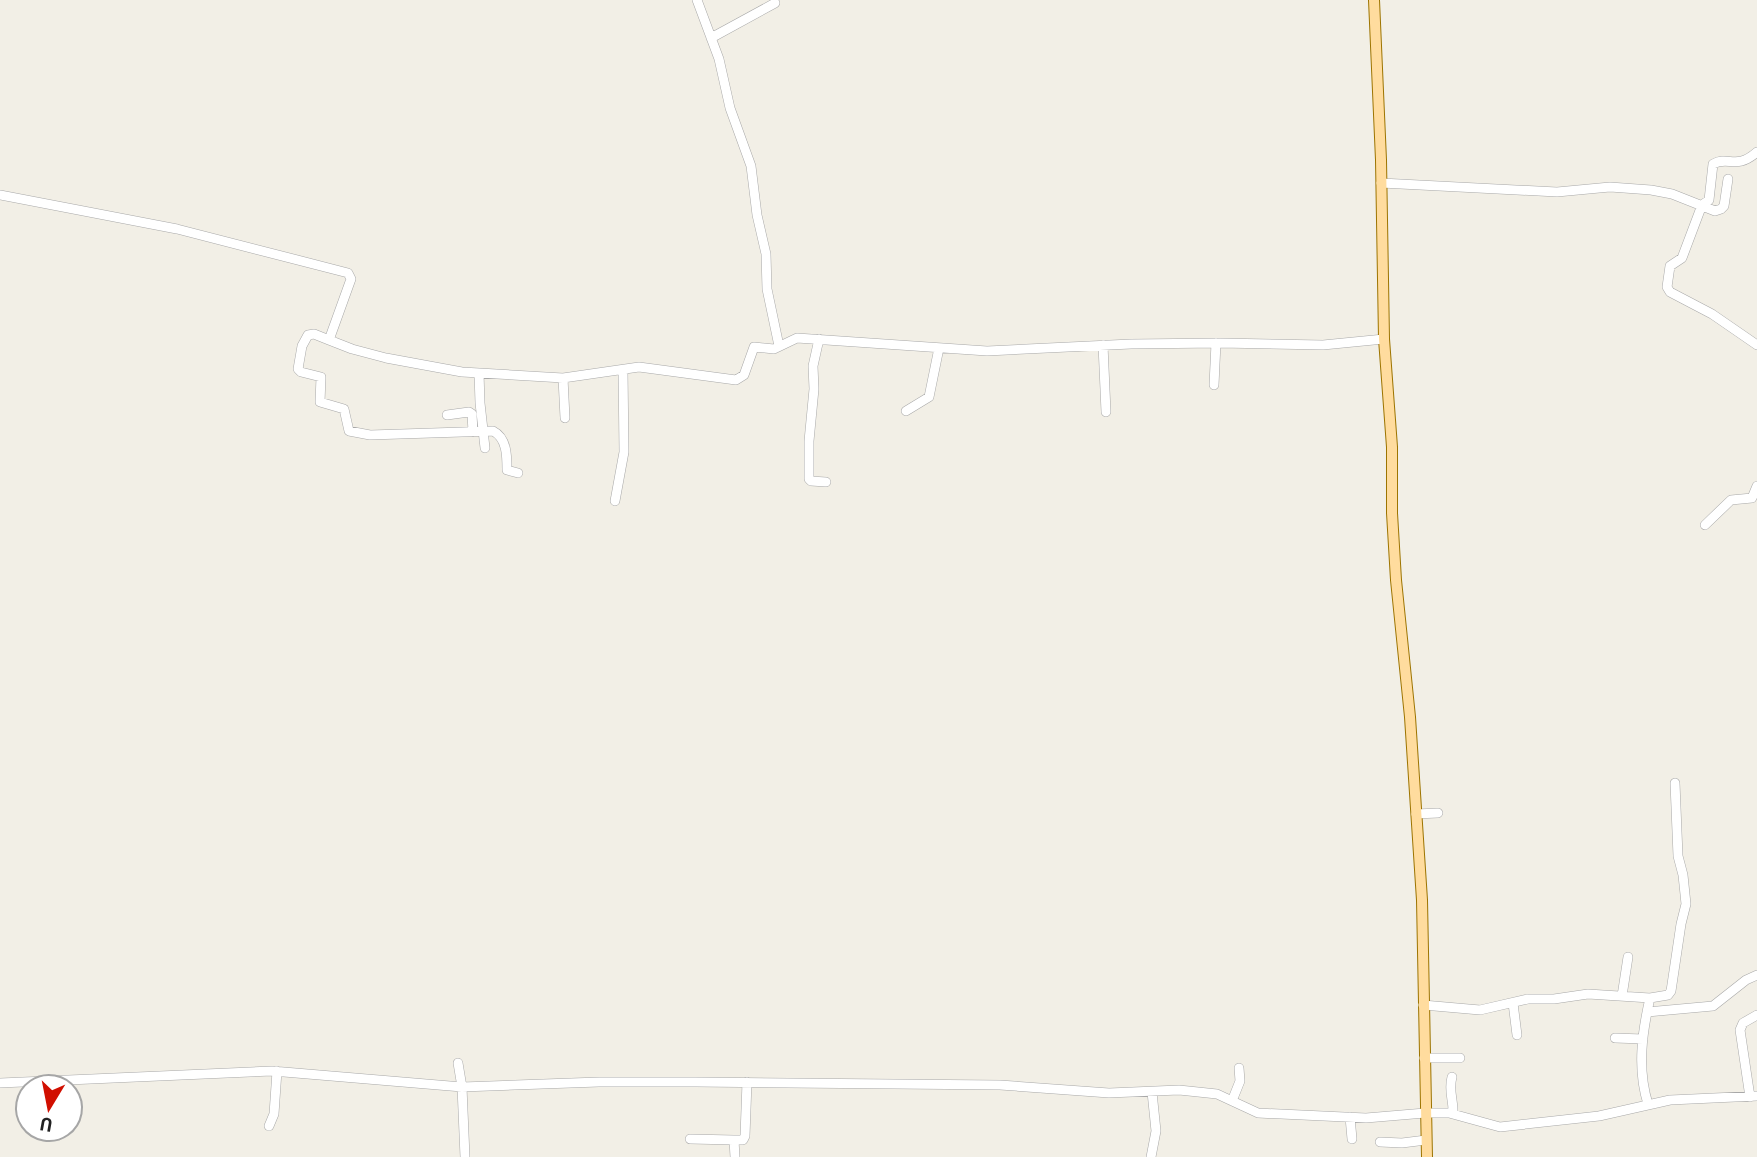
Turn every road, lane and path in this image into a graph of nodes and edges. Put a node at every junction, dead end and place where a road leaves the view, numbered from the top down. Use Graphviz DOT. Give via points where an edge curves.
graph roads {
  1 [pos="698,0"];
  2 [pos="1374,0"];
  3 [pos="775,3"];
  4 [pos="711,38"];
  5 [pos="1757,152"];
  6 [pos="1728,179"];
  7 [pos="1381,183"];
  8 [pos="0,195"];
  9 [pos="1702,205"];
  10 [pos="819,339"];
  11 [pos="1384,339"];
  12 [pos="329,340"];
  13 [pos="1216,343"];
  14 [pos="1102,345"];
  15 [pos="1757,345"];
  16 [pos="779,346"];
  17 [pos="939,348"];
  18 [pos="623,370"];
  19 [pos="479,373"];
  20 [pos="564,378"];
  21 [pos="1213,385"];
  22 [pos="906,411"];
  23 [pos="1106,412"];
  24 [pos="447,415"];
  25 [pos="565,418"];
  26 [pos="478,432"];
  27 [pos="485,448"];
  28 [pos="518,473"];
  29 [pos="826,482"];
  30 [pos="1757,486"];
  31 [pos="615,501"];
  32 [pos="1706,526"];
  33 [pos="1675,783"];
  34 [pos="1438,813"];
  35 [pos="1416,814"];
  36 [pos="1628,957"];
  37 [pos="1757,975"];
  38 [pos="1622,996"];
  39 [pos="1650,998"];
  40 [pos="1513,1003"];
  41 [pos="1423,1005"];
  42 [pos="1647,1012"];
  43 [pos="1757,1015"];
  44 [pos="1517,1034"];
  45 [pos="1615,1038"];
  46 [pos="1643,1039"];
  47 [pos="1424,1058"];
  48 [pos="1460,1058"];
  49 [pos="458,1063"];
  50 [pos="1239,1068"];
  51 [pos="277,1071"];
  52 [pos="1452,1077"];
  53 [pos="461,1082"];
  54 [pos="747,1082"];
  55 [pos="0,1083"];
  56 [pos="1152,1091"];
  57 [pos="1752,1094"];
  58 [pos="1233,1098"];
  59 [pos="1646,1100"];
  60 [pos="1453,1110"];
  61 [pos="1425,1113"];
  62 [pos="1350,1117"];
  63 [pos="269,1126"];
  64 [pos="690,1139"];
  65 [pos="1352,1139"];
  66 [pos="734,1140"];
  67 [pos="1426,1140"];
  68 [pos="1380,1142"];
  69 [pos="465,1157"];
  70 [pos="735,1157"];
  71 [pos="1152,1157"];
  72 [pos="1427,1157"];
  1 -- 4 [label="street"];
  2 -- 7 [label="main road"];
  3 -- 4 [label="street"];
  4 -- 16 [label="street" via="751,168"];
  5 -- 9 [label="street" via="1745,162 1714,163 1710,196"];
  6 -- 9 [label="street" via="1721,209"];
  7 -- 9 [label="street" via="1557,192 1610,187 1672,194"];
  7 -- 11 [label="main road"];
  8 -- 12 [label="street" via="177,229 348,273 351,279"];
  9 -- 15 [label="street" via="1682,258 1670,266 1667,289"];
  10 -- 16 [label="street" via="794,339"];
  10 -- 17 [label="street"];
  10 -- 29 [label="street" via="813,366 809,479"];
  11 -- 13 [label="street" via="1323,345"];
  11 -- 35 [label="main road" via="1396,580"];
  12 -- 19 [label="street" via="386,358"];
  12 -- 26 [label="street" via="308,335 298,369 321,377 320,402 344,409 349,432"];
  13 -- 14 [label="street"];
  13 -- 21 [label="street"];
  14 -- 17 [label="street" via="987,351"];
  14 -- 23 [label="street"];
  16 -- 18 [label="street" via="754,347 738,380 641,367"];
  17 -- 22 [label="street" via="929,397"];
  18 -- 20 [label="street"];
  18 -- 31 [label="street" via="624,452"];
  19 -- 20 [label="street"];
  19 -- 26 [label="street"];
  20 -- 25 [label="street"];
  24 -- 26 [label="street" via="471,413"];
  26 -- 27 [label="street"];
  26 -- 28 [label="street" via="493,431 500,436 507,470"];
  30 -- 32 [label="street" via="1752,498 1731,500"];
  33 -- 39 [label="street" via="1686,908 1671,991"];
  34 -- 35 [label="street"];
  35 -- 41 [label="main road"];
  36 -- 38 [label="street"];
  37 -- 42 [label="street" via="1713,1006"];
  38 -- 39 [label="street"];
  38 -- 40 [label="street" via="1588,994"];
  39 -- 42 [label="street"];
  40 -- 41 [label="street" via="1480,1010"];
  40 -- 44 [label="street"];
  41 -- 47 [label="main road"];
  42 -- 46 [label="street"];
  43 -- 57 [label="street" via="1742,1023 1740,1030"];
  45 -- 46 [label="street"];
  46 -- 59 [label="street"];
  47 -- 48 [label="street"];
  47 -- 61 [label="main road"];
  49 -- 53 [label="street"];
  50 -- 58 [label="street" via="1240,1081"];
  51 -- 53 [label="street"];
  51 -- 55 [label="street"];
  51 -- 63 [label="street"];
  52 -- 60 [label="street"];
  53 -- 54 [label="street"];
  53 -- 69 [label="street"];
  54 -- 56 [label="street"];
  54 -- 66 [label="street" via="745,1136"];
  56 -- 58 [label="street" via="1200,1091"];
  56 -- 71 [label="street" via="1156,1132"];
  57 -- 59 [label="street"];
  58 -- 62 [label="street" via="1258,1113"];
  59 -- 60 [label="street" via="1599,1116 1500,1128"];
  60 -- 61 [label="street"];
  61 -- 62 [label="street"];
  61 -- 67 [label="main road"];
  62 -- 65 [label="street"];
  64 -- 66 [label="street"];
  66 -- 70 [label="street"];
  67 -- 68 [label="street"];
  67 -- 72 [label="main road"];
}
